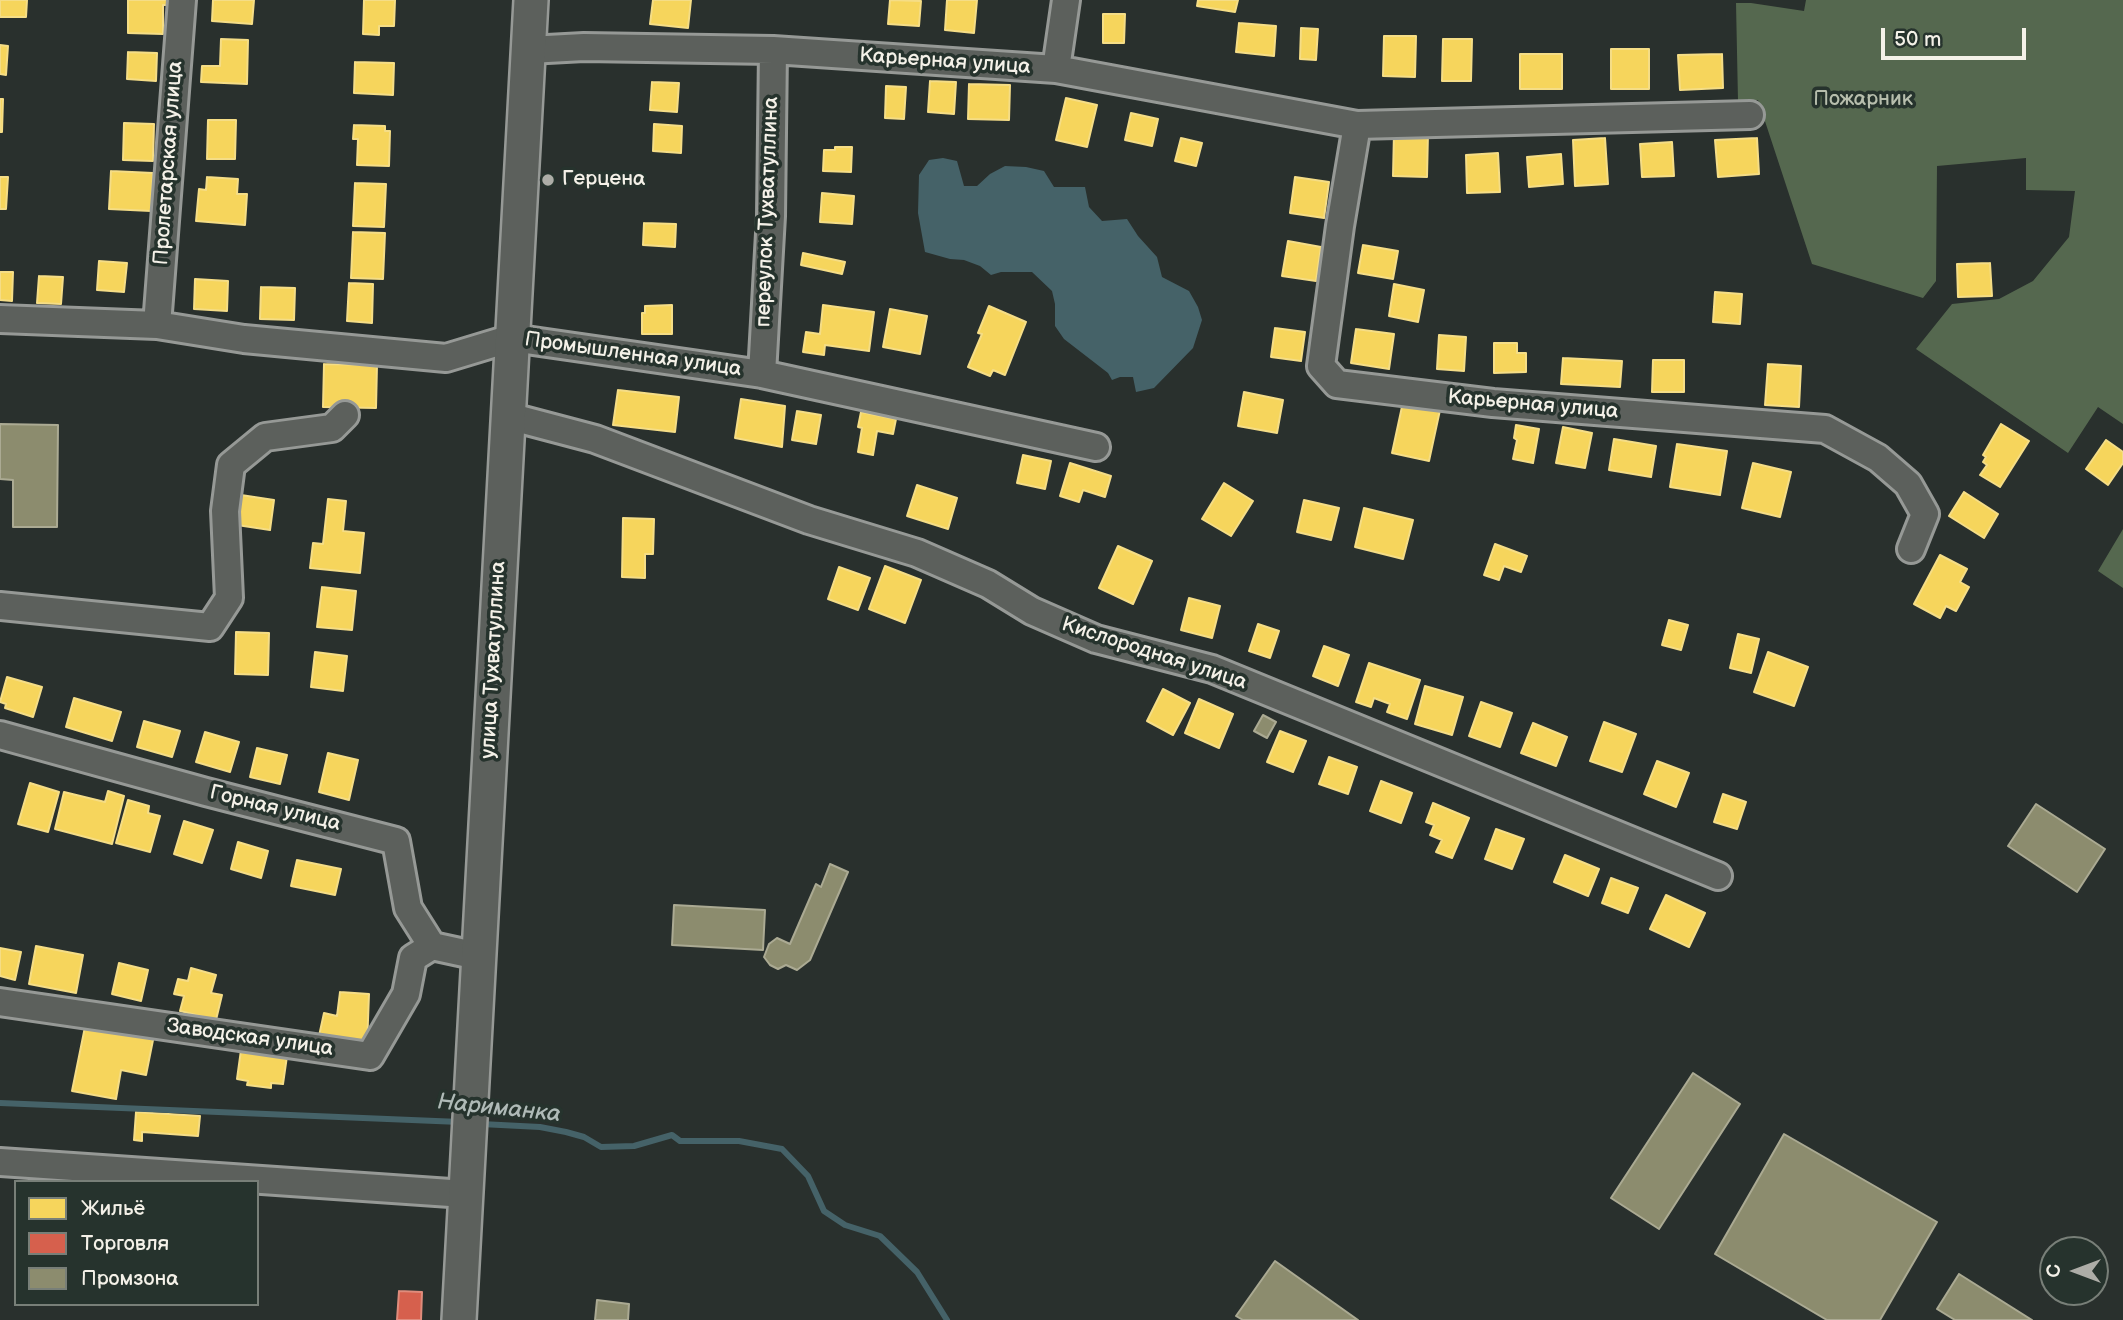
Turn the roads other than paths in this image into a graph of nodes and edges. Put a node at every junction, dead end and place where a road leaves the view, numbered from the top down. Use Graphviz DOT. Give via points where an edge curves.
graph roads {
  1 [pos="182,0"];
  2 [pos="531,0"];
  3 [pos="1066,0"];
  4 [pos="529,50"];
  5 [pos="773,50"];
  6 [pos="1056,69"];
  7 [pos="1750,115"];
  8 [pos="1357,125"];
  9 [pos="0,319"];
  10 [pos="157,325"];
  11 [pos="512,338"];
  12 [pos="762,374"];
  13 [pos="345,415"];
  14 [pos="508,416"];
  15 [pos="1096,447"];
  16 [pos="1911,549"];
  17 [pos="0,606"];
  18 [pos="0,735"];
  19 [pos="1718,876"];
  20 [pos="432,946"];
  21 [pos="478,956"];
  22 [pos="0,1002"];
  23 [pos="0,1162"];
  24 [pos="466,1182"];
  25 [pos="459,1320"];
  1 -- 10 [label="street, Пролетарская улица"];
  2 -- 4 [label="main road, улица Тухватуллина"];
  3 -- 6 [label="street"];
  4 -- 5 [label="street, Карьерная улица"];
  4 -- 11 [label="main road, улица Тухватуллина"];
  5 -- 6 [label="street, Карьерная улица"];
  5 -- 12 [label="street, переулок Тухватуллина" via="771,216"];
  6 -- 8 [label="street, Карьерная улица"];
  7 -- 8 [label="street, Карьерная улица"];
  8 -- 16 [label="street, Карьерная улица" via="1321,366 1337,384 1493,403 1825,429 1878,458 1908,484 1925,514"];
  9 -- 10 [label="street, Промышленная улица"];
  10 -- 11 [label="street, Промышленная улица" via="244,339 446,358"];
  11 -- 12 [label="street, Промышленная улица"];
  11 -- 14 [label="main road, улица Тухватуллина"];
  12 -- 15 [label="street, Промышленная улица"];
  13 -- 17 [label="street" via="332,428 265,437 230,465 225,511 229,598 209,627"];
  14 -- 19 [label="street, Кислородная улица" via="595,439 809,520 917,553 1096,639 1212,669"];
  14 -- 21 [label="main road, улица Тухватуллина"];
  18 -- 20 [label="street, Горная улица" via="396,841 408,908"];
  20 -- 21 [label="street"];
  20 -- 22 [label="street, Заводская улица" via="413,958 406,994 370,1056"];
  21 -- 24 [label="main road, улица Тухватуллина"];
  23 -- 24 [label="street"];
  24 -- 25 [label="main road, улица Тухватуллина"];
}
